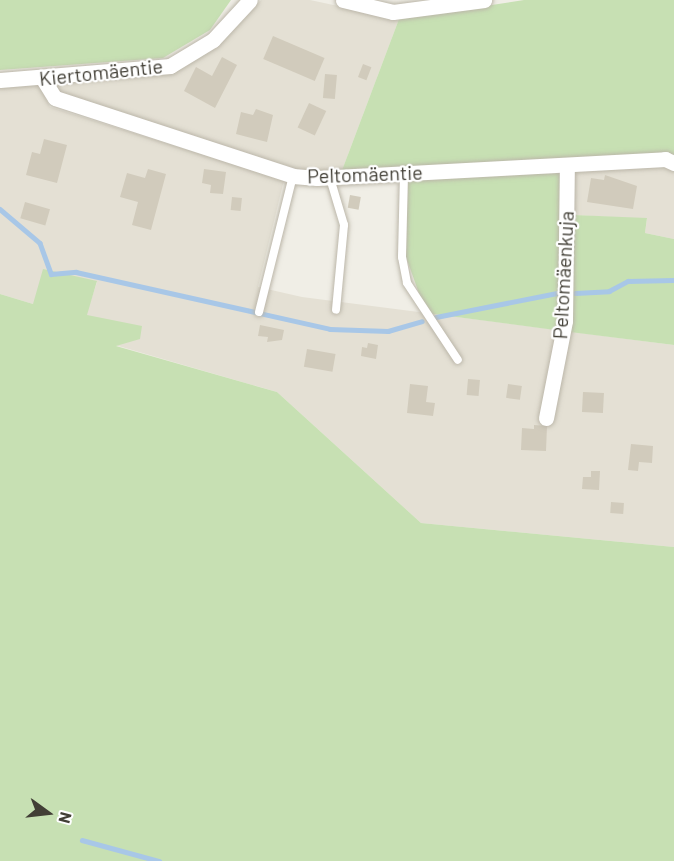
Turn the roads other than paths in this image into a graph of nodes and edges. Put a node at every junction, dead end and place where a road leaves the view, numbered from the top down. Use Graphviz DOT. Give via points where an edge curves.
graph roads {
  1 [pos="250,0"];
  2 [pos="343,0"];
  3 [pos="484,0"];
  4 [pos="43,79"];
  5 [pos="0,80"];
  6 [pos="674,163"];
  7 [pos="567,166"];
  8 [pos="404,174"];
  9 [pos="292,176"];
  10 [pos="330,178"];
  11 [pos="336,310"];
  12 [pos="259,312"];
  13 [pos="458,360"];
  14 [pos="546,418"];
  1 -- 4 [label="street, Kiertomäentie" via="213,40 170,66"];
  2 -- 3 [label="street" via="393,12"];
  4 -- 5 [label="street, Kiertomäentie"];
  4 -- 9 [label="street, Peltomäentie" via="55,98"];
  6 -- 7 [label="street, Peltomäentie" via="665,159"];
  7 -- 8 [label="street, Peltomäentie"];
  7 -- 14 [label="street, Peltomäenkuja" via="565,321"];
  8 -- 10 [label="street, Peltomäentie"];
  8 -- 13 [label="lane" via="402,257 407,283"];
  9 -- 10 [label="street, Peltomäentie"];
  9 -- 12 [label="lane"];
  10 -- 11 [label="lane" via="344,225"];
}
